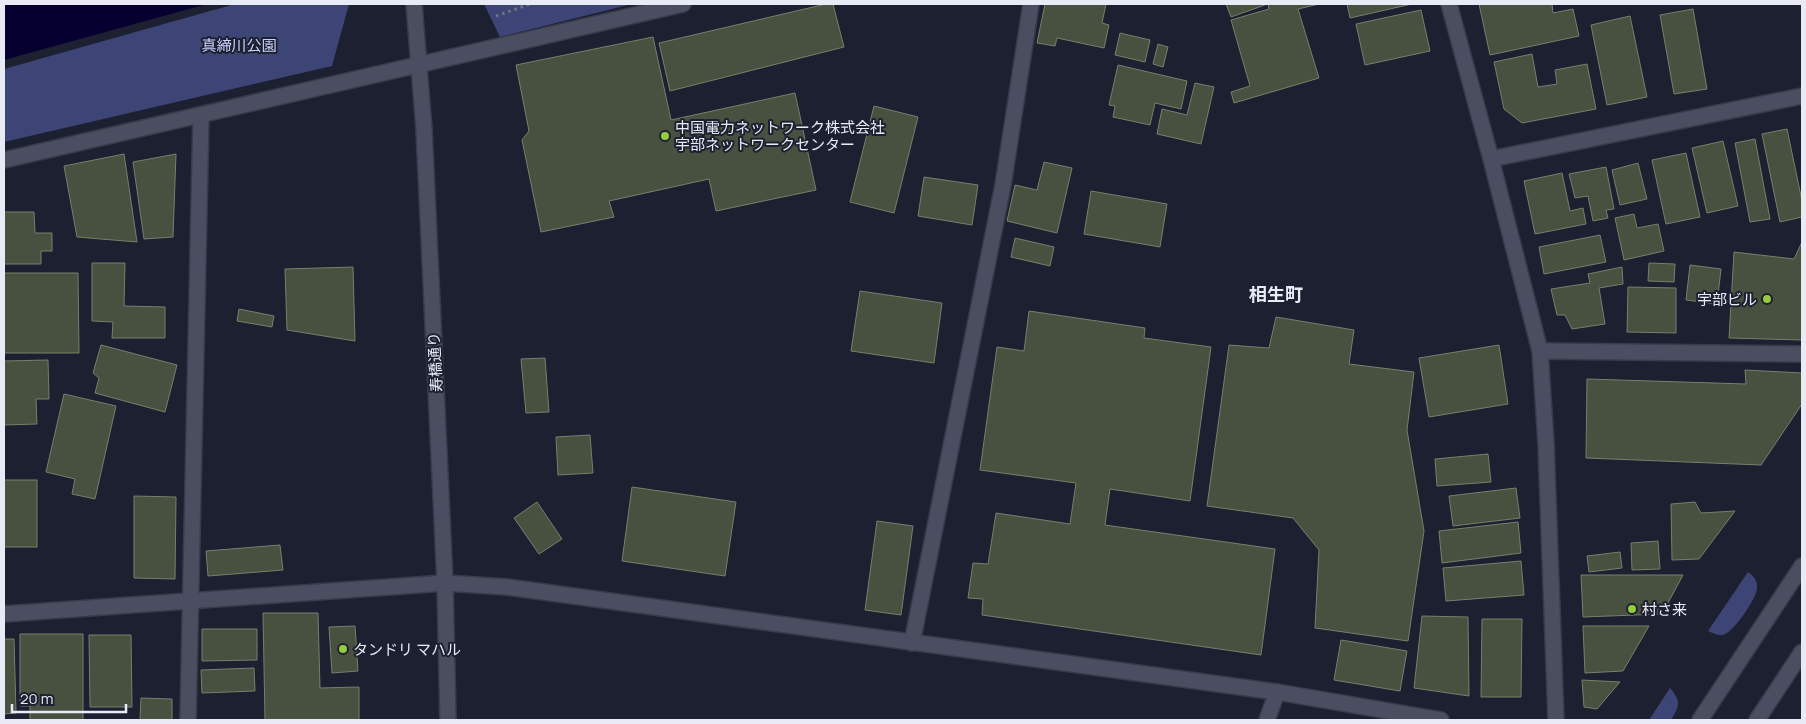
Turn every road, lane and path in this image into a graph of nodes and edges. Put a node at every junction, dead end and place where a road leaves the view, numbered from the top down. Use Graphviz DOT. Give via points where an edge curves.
graph roads {
  1 [pos="414,4"];
  2 [pos="530,4"];
  3 [pos="683,4"];
  4 [pos="1031,4"];
  5 [pos="1448,4"];
  6 [pos="490,18"];
  7 [pos="418,65"];
  8 [pos="1802,96"];
  9 [pos="202,115"];
  10 [pos="1491,159"];
  11 [pos="4,160"];
  12 [pos="1540,350"];
  13 [pos="1802,354"];
  14 [pos="1802,566"];
  15 [pos="445,583"];
  16 [pos="191,601"];
  17 [pos="4,614"];
  18 [pos="912,644"];
  19 [pos="1802,652"];
  20 [pos="1277,692"];
  21 [pos="188,720"];
  22 [pos="448,720"];
  23 [pos="1266,720"];
  24 [pos="1441,720"];
  25 [pos="1556,720"];
  26 [pos="1700,720"];
  27 [pos="1757,720"];
  1 -- 7 [label="street, 寿橋通り"];
  2 -- 6 [label="path"];
  3 -- 7 [label="street"];
  4 -- 18 [label="street" via="1003,185"];
  5 -- 10 [label="street"];
  7 -- 9 [label="street"];
  7 -- 15 [label="street, 寿橋通り" via="424,129"];
  8 -- 10 [label="street"];
  9 -- 11 [label="street"];
  9 -- 16 [label="street"];
  10 -- 12 [label="street"];
  12 -- 13 [label="street"];
  12 -- 25 [label="street"];
  14 -- 26 [label="street"];
  15 -- 16 [label="street"];
  15 -- 18 [label="street" via="507,587"];
  15 -- 22 [label="street, 寿橋通り"];
  16 -- 17 [label="street"];
  16 -- 21 [label="street"];
  18 -- 20 [label="street"];
  19 -- 27 [label="street"];
  20 -- 23 [label="street"];
  20 -- 24 [label="street"];
}
